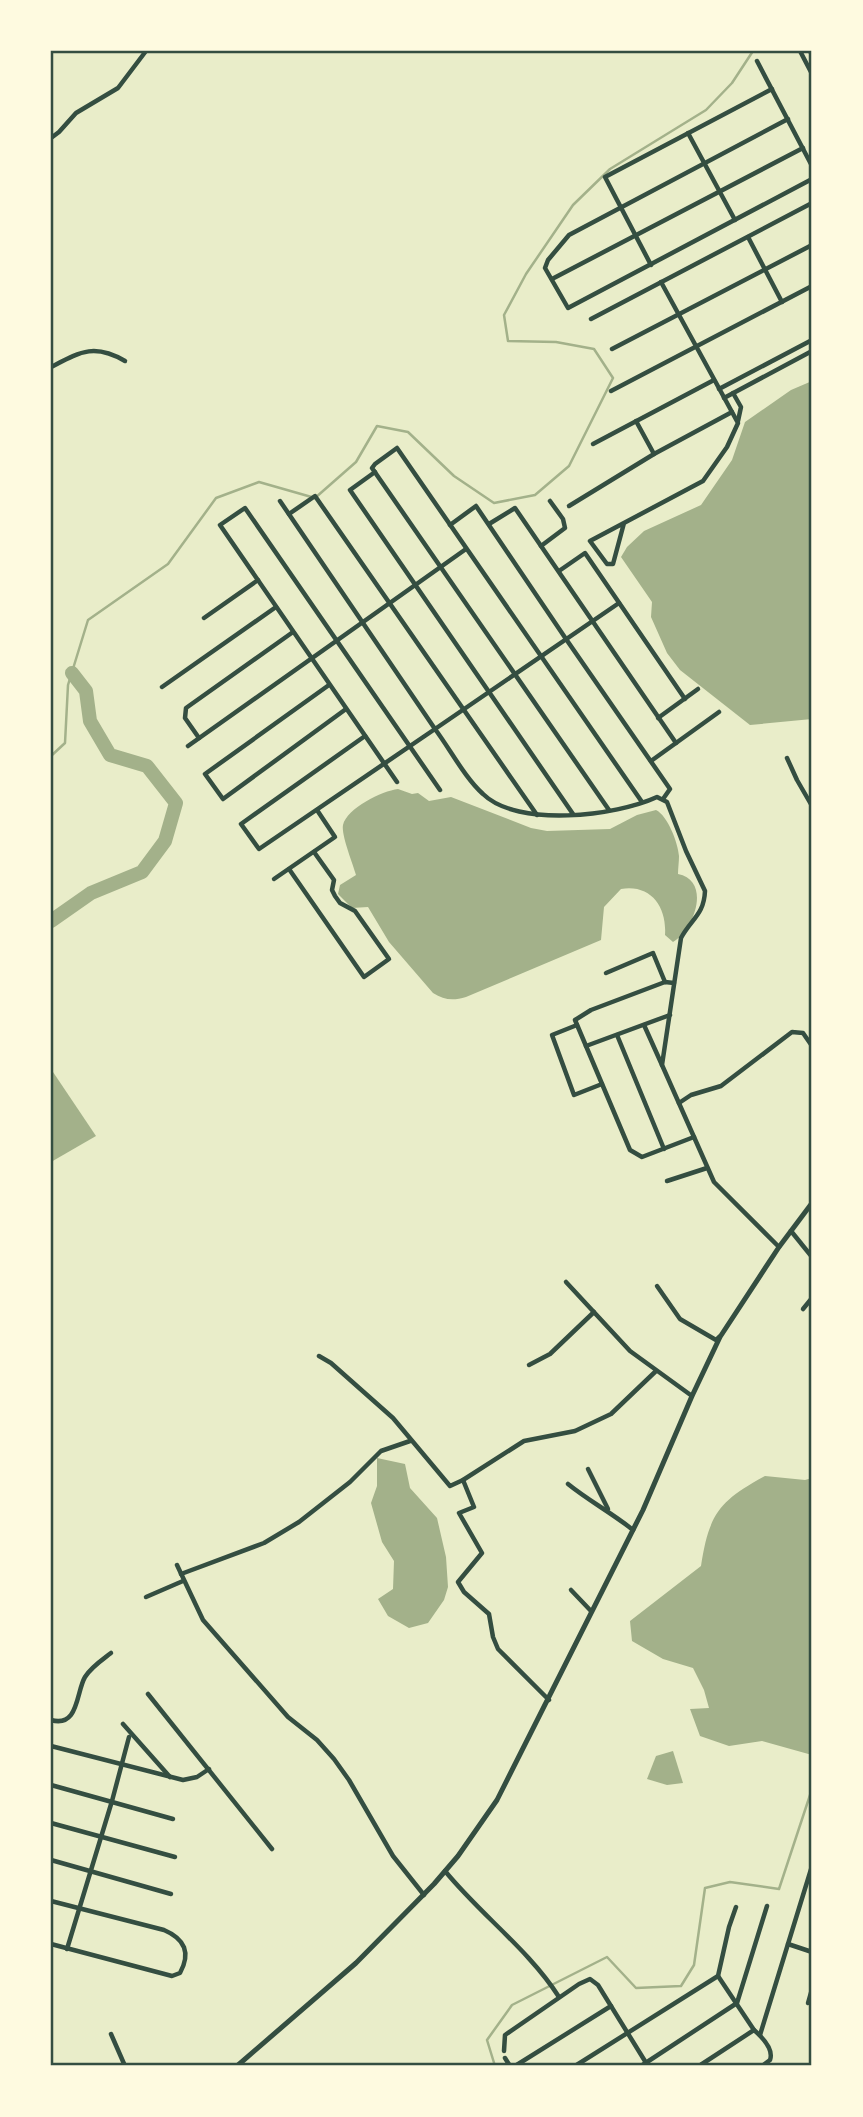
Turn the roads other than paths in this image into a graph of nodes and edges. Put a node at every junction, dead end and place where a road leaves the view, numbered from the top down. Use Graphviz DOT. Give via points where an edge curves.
graph roads {
  1 [pos="146,51"];
  2 [pos="800,51"];
  3 [pos="757,61"];
  4 [pos="812,74"];
  5 [pos="772,89"];
  6 [pos="788,119"];
  7 [pos="688,132"];
  8 [pos="51,138"];
  9 [pos="803,148"];
  10 [pos="705,163"];
  11 [pos="812,166"];
  12 [pos="812,179"];
  13 [pos="720,191"];
  14 [pos="812,203"];
  15 [pos="621,207"];
  16 [pos="735,220"];
  17 [pos="635,236"];
  18 [pos="748,237"];
  19 [pos="812,245"];
  20 [pos="651,265"];
  21 [pos="765,269"];
  22 [pos="552,279"];
  23 [pos="661,282"];
  24 [pos="812,286"];
  25 [pos="782,302"];
  26 [pos="678,314"];
  27 [pos="591,319"];
  28 [pos="812,340"];
  29 [pos="696,347"];
  30 [pos="612,349"];
  31 [pos="812,351"];
  32 [pos="125,362"];
  33 [pos="51,367"];
  34 [pos="744,376"];
  35 [pos="715,380"];
  36 [pos="749,385"];
  37 [pos="719,389"];
  38 [pos="611,391"];
  39 [pos="733,393"];
  40 [pos="724,398"];
  41 [pos="732,412"];
  42 [pos="636,421"];
  43 [pos="738,423"];
  44 [pos="593,444"];
  45 [pos="654,454"];
  46 [pos="375,472"];
  47 [pos="280,501"];
  48 [pos="550,501"];
  49 [pos="569,506"];
  50 [pos="289,514"];
  51 [pos="624,523"];
  52 [pos="489,524"];
  53 [pos="450,525"];
  54 [pos="541,546"];
  55 [pos="466,549"];
  56 [pos="440,567"];
  57 [pos="558,571"];
  58 [pos="258,580"];
  59 [pos="415,585"];
  60 [pos="389,603"];
  61 [pos="619,603"];
  62 [pos="276,607"];
  63 [pos="204,618"];
  64 [pos="592,621"];
  65 [pos="362,622"];
  66 [pos="293,632"];
  67 [pos="566,639"];
  68 [pos="337,640"];
  69 [pos="540,657"];
  70 [pos="311,658"];
  71 [pos="514,675"];
  72 [pos="329,685"];
  73 [pos="162,687"];
  74 [pos="698,689"];
  75 [pos="489,692"];
  76 [pos="685,699"];
  77 [pos="346,709"];
  78 [pos="464,710"];
  79 [pos="719,712"];
  80 [pos="658,718"];
  81 [pos="435,729"];
  82 [pos="365,736"];
  83 [pos="199,738"];
  84 [pos="676,743"];
  85 [pos="188,746"];
  86 [pos="410,746"];
  87 [pos="788,758"];
  88 [pos="651,761"];
  89 [pos="384,764"];
  90 [pos="397,782"];
  91 [pos="440,790"];
  92 [pos="663,799"];
  93 [pos="642,802"];
  94 [pos="812,806"];
  95 [pos="317,810"];
  96 [pos="610,811"];
  97 [pos="574,814"];
  98 [pos="537,816"];
  99 [pos="314,852"];
  100 [pos="289,869"];
  101 [pos="274,878"];
  102 [pos="606,973"];
  103 [pos="665,982"];
  104 [pos="674,983"];
  105 [pos="670,1015"];
  106 [pos="644,1025"];
  107 [pos="577,1026"];
  108 [pos="617,1035"];
  109 [pos="586,1046"];
  110 [pos="812,1046"];
  111 [pos="662,1065"];
  112 [pos="602,1084"];
  113 [pos="679,1103"];
  114 [pos="694,1138"];
  115 [pos="664,1149"];
  116 [pos="707,1168"];
  117 [pos="667,1181"];
  118 [pos="812,1203"];
  119 [pos="790,1230"];
  120 [pos="779,1247"];
  121 [pos="812,1257"];
  122 [pos="566,1282"];
  123 [pos="657,1286"];
  124 [pos="812,1298"];
  125 [pos="803,1309"];
  126 [pos="594,1312"];
  127 [pos="720,1337"];
  128 [pos="318,1356"];
  129 [pos="528,1365"];
  130 [pos="656,1371"];
  131 [pos="692,1396"];
  132 [pos="410,1441"];
  133 [pos="588,1469"];
  134 [pos="463,1480"];
  135 [pos="568,1484"];
  136 [pos="608,1510"];
  137 [pos="633,1530"];
  138 [pos="177,1565"];
  139 [pos="181,1574"];
  140 [pos="183,1581"];
  141 [pos="571,1590"];
  142 [pos="146,1597"];
  143 [pos="591,1611"];
  144 [pos="111,1653"];
  145 [pos="148,1694"];
  146 [pos="549,1700"];
  147 [pos="51,1720"];
  148 [pos="124,1724"];
  149 [pos="129,1737"];
  150 [pos="51,1746"];
  151 [pos="121,1765"];
  152 [pos="209,1769"];
  153 [pos="170,1777"];
  154 [pos="51,1785"];
  155 [pos="113,1801"];
  156 [pos="173,1819"];
  157 [pos="51,1823"];
  158 [pos="101,1836"];
  159 [pos="272,1849"];
  160 [pos="175,1857"];
  161 [pos="51,1860"];
  162 [pos="812,1866"];
  163 [pos="91,1870"];
  164 [pos="445,1871"];
  165 [pos="171,1894"];
  166 [pos="424,1895"];
  167 [pos="51,1902"];
  168 [pos="766,1906"];
  169 [pos="736,1907"];
  170 [pos="79,1910"];
  171 [pos="51,1944"];
  172 [pos="788,1944"];
  173 [pos="67,1949"];
  174 [pos="812,1952"];
  175 [pos="718,1976"];
  176 [pos="812,1989"];
  177 [pos="559,1997"];
  178 [pos="737,2003"];
  179 [pos="808,2003"];
  180 [pos="611,2006"];
  181 [pos="754,2030"];
  182 [pos="628,2033"];
  183 [pos="111,2034"];
  184 [pos="760,2035"];
  185 [pos="504,2051"];
  186 [pos="505,2058"];
  187 [pos="645,2065"];
  188 [pos="125,2066"];
  189 [pos="237,2066"];
  190 [pos="513,2066"];
  191 [pos="575,2066"];
  192 [pos="699,2066"];
  193 [pos="762,2066"];
  1 -- 8 [label="street" via="118,88 76,114"];
  2 -- 4 [label="street"];
  3 -- 5 [label="street"];
  5 -- 6 [label="street"];
  5 -- 7 [label="street"];
  6 -- 9 [label="street"];
  6 -- 10 [label="street"];
  7 -- 10 [label="street"];
  7 -- 15 [label="street" via="605,177"];
  9 -- 11 [label="street"];
  9 -- 13 [label="street"];
  10 -- 13 [label="street"];
  10 -- 15 [label="street"];
  12 -- 16 [label="street"];
  13 -- 16 [label="street"];
  13 -- 17 [label="street"];
  14 -- 18 [label="street"];
  15 -- 17 [label="street"];
  15 -- 22 [label="street" via="569,235 548,260 545,268"];
  16 -- 20 [label="street"];
  17 -- 20 [label="street"];
  17 -- 22 [label="street"];
  18 -- 21 [label="street"];
  18 -- 23 [label="street"];
  19 -- 21 [label="street"];
  20 -- 22 [label="street" via="568,308"];
  21 -- 25 [label="street"];
  21 -- 26 [label="street"];
  23 -- 26 [label="street"];
  23 -- 27 [label="street"];
  24 -- 25 [label="street"];
  25 -- 29 [label="street"];
  26 -- 29 [label="street"];
  26 -- 30 [label="street"];
  28 -- 34 [label="street"];
  29 -- 35 [label="street"];
  29 -- 38 [label="street"];
  31 -- 36 [label="street"];
  32 -- 33 [label="street" via="94,350"];
  34 -- 36 [label="street"];
  34 -- 37 [label="street"];
  35 -- 37 [label="street"];
  35 -- 42 [label="street"];
  36 -- 39 [label="street"];
  37 -- 40 [label="street"];
  39 -- 40 [label="street"];
  39 -- 43 [label="street" via="741,407"];
  40 -- 41 [label="street"];
  41 -- 43 [label="street"];
  41 -- 45 [label="street"];
  42 -- 44 [label="street"];
  42 -- 45 [label="street"];
  43 -- 51 [label="street" via="703,481"];
  45 -- 49 [label="street"];
  46 -- 53 [label="street" via="375,464 397,449"];
  46 -- 56 [label="street"];
  46 -- 59 [label="street" via="350,490"];
  47 -- 50 [label="street"];
  48 -- 54 [label="street" via="565,528"];
  50 -- 60 [label="street" via="315,496"];
  50 -- 65 [label="street"];
  51 -- 51 [label="street" via="590,541 607,564 613,564"];
  52 -- 53 [label="street" via="476,506"];
  52 -- 54 [label="street" via="515,508"];
  52 -- 67 [label="street"];
  53 -- 55 [label="street"];
  54 -- 57 [label="street"];
  55 -- 56 [label="street"];
  55 -- 69 [label="street"];
  56 -- 59 [label="street"];
  56 -- 71 [label="street"];
  57 -- 61 [label="street" via="585,553"];
  57 -- 64 [label="street"];
  58 -- 62 [label="street"];
  58 -- 63 [label="street"];
  58 -- 68 [label="street" via="220,525 245,508"];
  59 -- 60 [label="street"];
  59 -- 75 [label="street"];
  60 -- 65 [label="street"];
  60 -- 78 [label="street"];
  61 -- 64 [label="street"];
  61 -- 76 [label="street"];
  62 -- 66 [label="street"];
  62 -- 73 [label="street"];
  64 -- 67 [label="street"];
  64 -- 80 [label="street"];
  65 -- 68 [label="street"];
  65 -- 81 [label="street"];
  66 -- 70 [label="street"];
  66 -- 83 [label="street" via="186,708 185,718"];
  67 -- 69 [label="street"];
  67 -- 88 [label="street"];
  68 -- 70 [label="street"];
  68 -- 86 [label="street"];
  69 -- 71 [label="street"];
  69 -- 93 [label="street"];
  70 -- 72 [label="street"];
  70 -- 83 [label="street"];
  71 -- 75 [label="street"];
  71 -- 96 [label="street"];
  72 -- 77 [label="street"];
  72 -- 77 [label="street" via="205,774 223,799"];
  74 -- 76 [label="street"];
  75 -- 78 [label="street"];
  75 -- 97 [label="street"];
  76 -- 80 [label="street"];
  77 -- 82 [label="street"];
  78 -- 81 [label="street"];
  78 -- 98 [label="street"];
  79 -- 84 [label="street"];
  80 -- 84 [label="street"];
  81 -- 86 [label="street"];
  81 -- 98 [label="street" via="481,793 507,808"];
  82 -- 89 [label="street"];
  82 -- 95 [label="street" via="241,824 259,849"];
  83 -- 85 [label="street"];
  84 -- 88 [label="street"];
  86 -- 89 [label="street"];
  86 -- 91 [label="street"];
  87 -- 94 [label="street"];
  88 -- 92 [label="street" via="670,789"];
  89 -- 90 [label="street"];
  89 -- 95 [label="street"];
  92 -- 93 [label="street"];
  92 -- 104 [label="street" via="705,891 698,917 681,938"];
  93 -- 96 [label="street"];
  95 -- 99 [label="street" via="335,837"];
  96 -- 97 [label="street"];
  97 -- 98 [label="street"];
  99 -- 100 [label="street"];
  99 -- 100 [label="street" via="334,880 335,896 355,911 389,959 364,977"];
  100 -- 101 [label="street"];
  102 -- 103 [label="street" via="653,953"];
  103 -- 104 [label="street"];
  103 -- 107 [label="street" via="592,1010 575,1020"];
  104 -- 105 [label="street"];
  105 -- 106 [label="street"];
  105 -- 111 [label="street"];
  106 -- 108 [label="street"];
  106 -- 111 [label="street"];
  107 -- 109 [label="street"];
  107 -- 112 [label="street" via="552,1035 574,1095"];
  108 -- 109 [label="street"];
  108 -- 115 [label="street"];
  109 -- 112 [label="street"];
  110 -- 113 [label="street" via="803,1033 792,1032 721,1086"];
  111 -- 113 [label="street"];
  112 -- 115 [label="street" via="630,1150 642,1157"];
  113 -- 114 [label="street"];
  114 -- 115 [label="street"];
  114 -- 116 [label="street"];
  116 -- 117 [label="street"];
  116 -- 120 [label="street" via="714,1182"];
  118 -- 119 [label="street"];
  119 -- 120 [label="street"];
  119 -- 121 [label="street"];
  120 -- 127 [label="street"];
  122 -- 126 [label="street"];
  123 -- 127 [label="street" via="680,1319 716,1340"];
  124 -- 125 [label="street"];
  126 -- 129 [label="street" via="550,1354"];
  126 -- 130 [label="street" via="629,1351"];
  127 -- 131 [label="street"];
  128 -- 132 [label="street" via="393,1418"];
  130 -- 131 [label="street"];
  130 -- 134 [label="street" via="611,1414 575,1431 524,1441"];
  131 -- 137 [label="street"];
  132 -- 134 [label="street" via="448,1485"];
  132 -- 139 [label="street" via="381,1451 351,1482 264,1543"];
  133 -- 136 [label="street"];
  134 -- 146 [label="street" via="474,1507 459,1513 482,1553 458,1582 489,1614 498,1649"];
  135 -- 136 [label="street"];
  136 -- 137 [label="street"];
  137 -- 143 [label="street"];
  138 -- 139 [label="street"];
  139 -- 140 [label="street"];
  140 -- 142 [label="street"];
  140 -- 166 [label="street" via="214,1633 288,1717 334,1759 393,1856"];
  141 -- 143 [label="street"];
  143 -- 146 [label="street"];
  144 -- 147 [label="street" via="86,1675 66,1720"];
  145 -- 152 [label="street"];
  146 -- 164 [label="street" via="496,1800"];
  148 -- 153 [label="street"];
  149 -- 151 [label="street"];
  150 -- 151 [label="street"];
  151 -- 153 [label="street"];
  151 -- 155 [label="street"];
  152 -- 153 [label="street" via="189,1780"];
  152 -- 159 [label="street"];
  154 -- 155 [label="street"];
  155 -- 156 [label="street"];
  155 -- 158 [label="street"];
  157 -- 158 [label="street"];
  158 -- 160 [label="street"];
  158 -- 163 [label="street"];
  161 -- 163 [label="street"];
  162 -- 172 [label="street"];
  163 -- 165 [label="street"];
  163 -- 170 [label="street"];
  164 -- 166 [label="street"];
  164 -- 177 [label="street" via="543,1972"];
  166 -- 189 [label="street" via="356,1963"];
  167 -- 170 [label="street"];
  168 -- 178 [label="street"];
  169 -- 175 [label="street"];
  170 -- 173 [label="street"];
  170 -- 173 [label="street" via="177,1936 185,1948 184,1966 172,1976"];
  171 -- 173 [label="street"];
  172 -- 174 [label="street"];
  172 -- 184 [label="street"];
  175 -- 178 [label="street"];
  175 -- 182 [label="street"];
  176 -- 179 [label="street"];
  177 -- 180 [label="street" via="590,1979"];
  177 -- 185 [label="street" via="505,2035"];
  178 -- 181 [label="street"];
  178 -- 187 [label="street"];
  180 -- 182 [label="street"];
  180 -- 190 [label="street"];
  181 -- 184 [label="street"];
  181 -- 192 [label="street"];
  182 -- 187 [label="street"];
  182 -- 191 [label="street"];
  183 -- 188 [label="street"];
  184 -- 193 [label="street" via="772,2054"];
  186 -- 190 [label="street"];
}
